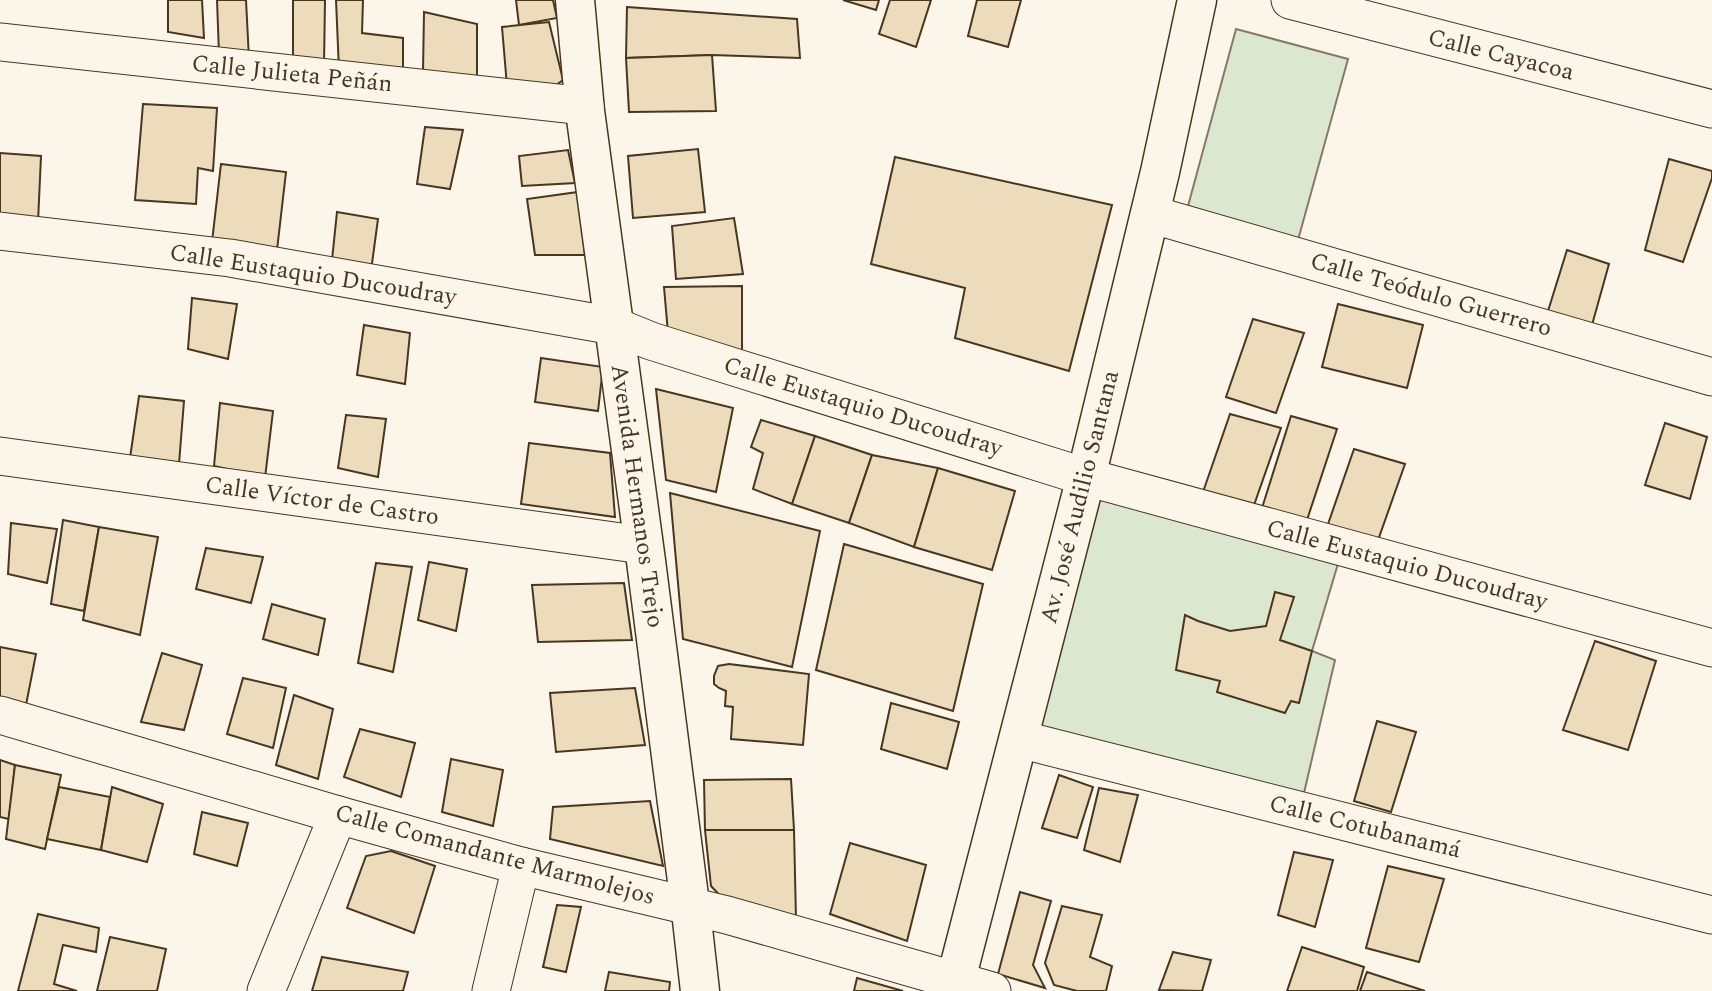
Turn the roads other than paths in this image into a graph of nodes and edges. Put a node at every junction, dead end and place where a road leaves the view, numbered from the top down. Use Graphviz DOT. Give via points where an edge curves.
graph roads {
  1 [pos="575,0"];
  2 [pos="1197,0"];
  3 [pos="1290,0"];
  4 [pos="0,42"];
  5 [pos="585,106"];
  6 [pos="1712,109"];
  7 [pos="1150,214"];
  8 [pos="0,230"];
  9 [pos="614,326"];
  10 [pos="1712,377"];
  11 [pos="0,456"];
  12 [pos="1086,477"];
  13 [pos="643,545"];
  14 [pos="1712,648"];
  15 [pos="0,715"];
  16 [pos="1018,739"];
  17 [pos="338,814"];
  18 [pos="521,866"];
  19 [pos="690,905"];
  20 [pos="1712,915"];
  21 [pos="967,988"];
  22 [pos="266,991"];
  23 [pos="491,991"];
  24 [pos="700,991"];
  1 -- 5 [label="main road, Avenida Hermanos Trejo"];
  2 -- 7 [label="main road, Av. José Audilio Santana"];
  3 -- 6 [label="street, Calle Cayacoa"];
  4 -- 5 [label="street, Calle Julieta Peñán"];
  5 -- 9 [label="main road, Avenida Hermanos Trejo"];
  7 -- 10 [label="street, Calle Teódulo Guerrero"];
  7 -- 12 [label="main road, Av. José Audilio Santana"];
  8 -- 9 [label="street, Calle Eustaquio Ducoudray" via="230,258"];
  9 -- 12 [label="street, Calle Eustaquio Ducoudray"];
  9 -- 13 [label="main road, Avenida Hermanos Trejo"];
  11 -- 13 [label="street, Calle Víctor de Castro"];
  12 -- 14 [label="street, Calle Eustaquio Ducoudray"];
  12 -- 16 [label="main road, Av. José Audilio Santana"];
  13 -- 19 [label="main road, Avenida Hermanos Trejo"];
  15 -- 17 [label="street, Calle Comandante Marmolejos"];
  16 -- 20 [label="street, Calle Cotubanamá"];
  16 -- 21 [label="main road, Av. José Audilio Santana"];
  17 -- 18 [label="street, Calle Comandante Marmolejos"];
  17 -- 22 [label="street"];
  18 -- 19 [label="street, Calle Comandante Marmolejos"];
  18 -- 23 [label="street"];
  19 -- 21 [label="street, Calle Comandante Marmolejos"];
  19 -- 24 [label="main road, Avenida Hermanos Trejo"];
}
